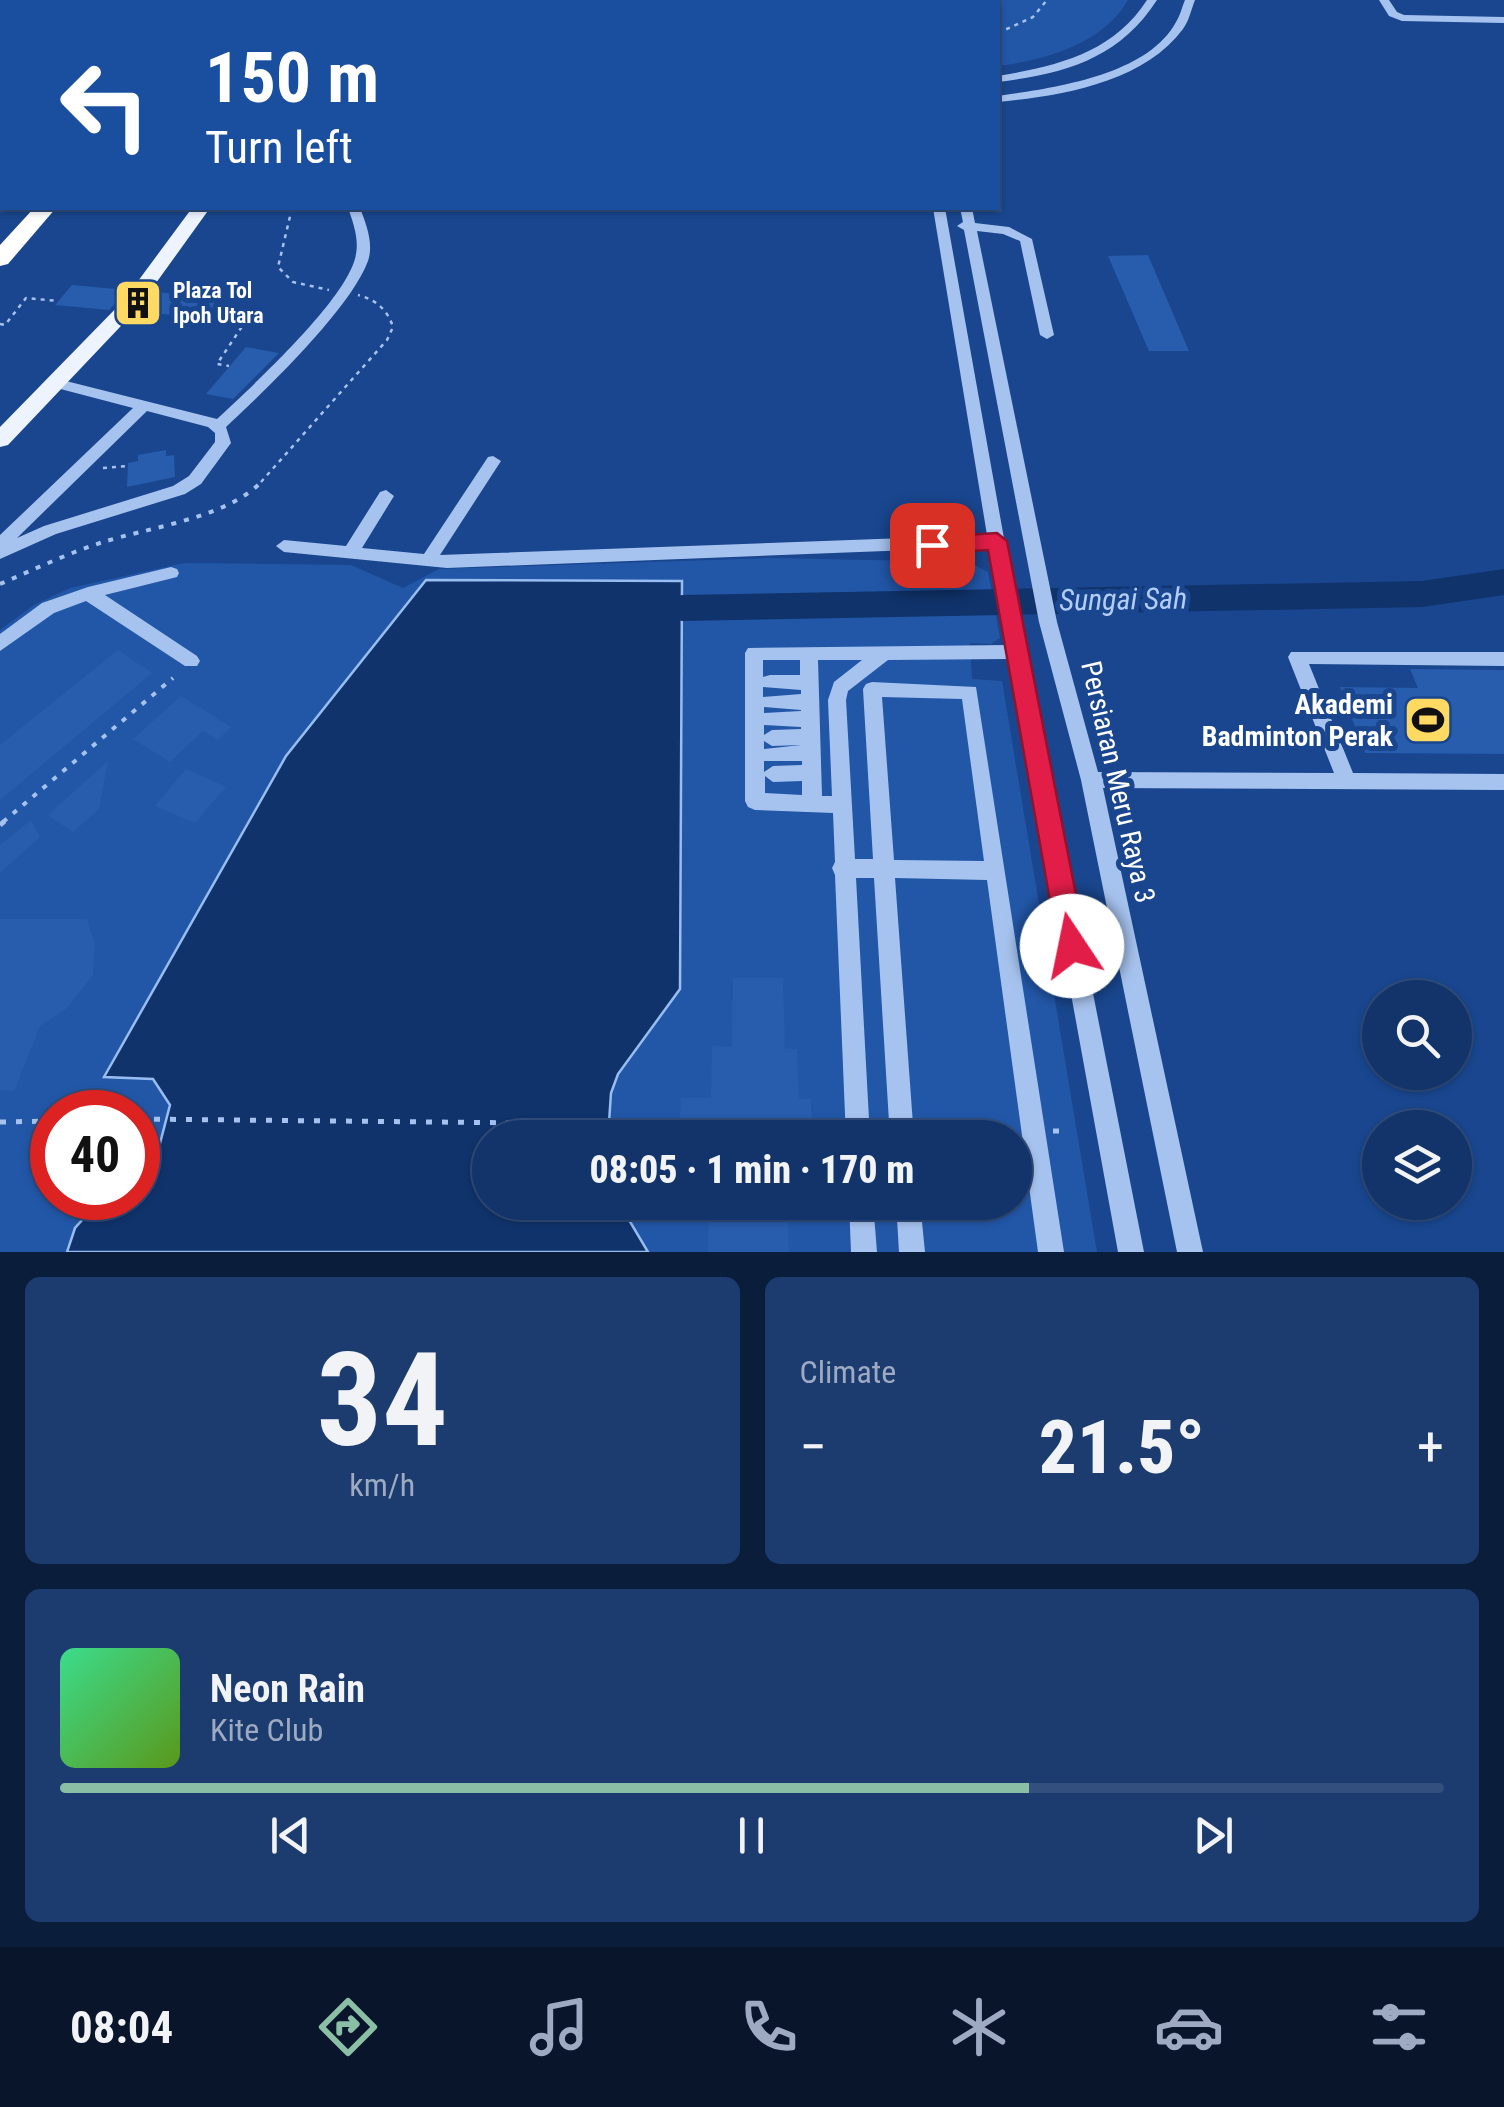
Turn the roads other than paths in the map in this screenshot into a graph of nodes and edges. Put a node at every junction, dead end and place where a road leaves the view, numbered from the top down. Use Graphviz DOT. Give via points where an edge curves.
graph roads {
  1 [pos="1152,0"];
  2 [pos="1190,0"];
  3 [pos="1384,0"];
  4 [pos="1504,20"];
  5 [pos="1000,79"];
  6 [pos="1000,99"];
  7 [pos="20,210"];
  8 [pos="43,210"];
  9 [pos="200,210"];
  10 [pos="354,210"];
  11 [pos="939,210"];
  12 [pos="966,210"];
  13 [pos="943,225"];
  14 [pos="970,226"];
  15 [pos="0,230"];
  16 [pos="0,258"];
  17 [pos="1048,334"];
  18 [pos="54,383"];
  19 [pos="145,405"];
  20 [pos="218,426"];
  21 [pos="0,440"];
  22 [pos="494,461"];
  23 [pos="386,496"];
  24 [pos="997,541"];
  25 [pos="0,546"];
  26 [pos="284,546"];
  27 [pos="0,553"];
  28 [pos="350,554"];
  29 [pos="428,561"];
  30 [pos="171,573"];
  31 [pos="88,593"];
  32 [pos="0,644"];
  33 [pos="1020,652"];
  34 [pos="809,653"];
  35 [pos="881,655"];
  36 [pos="1504,658"];
  37 [pos="190,661"];
  38 [pos="771,728"];
  39 [pos="810,728"];
  40 [pos="1091,780"];
  41 [pos="1347,782"];
  42 [pos="1504,782"];
  43 [pos="812,803"];
  44 [pos="839,805"];
  45 [pos="842,868"];
  46 [pos="883,869"];
  47 [pos="995,872"];
  48 [pos="852,1120"];
  49 [pos="906,1120"];
  50 [pos="862,1220"];
  51 [pos="909,1220"];
  52 [pos="864,1252"];
  53 [pos="912,1252"];
  54 [pos="1051,1252"];
  55 [pos="1131,1252"];
  56 [pos="1190,1252"];
  1 -- 5 [label="street" via="1138,26 1107,49"];
  2 -- 6 [label="street" via="1172,36 1131,66 1067,88"];
  3 -- 4 [label="street" via="1402,18"];
  7 -- 15 [label="highway"];
  8 -- 16 [label="highway"];
  9 -- 18 [label="main road" via="131,304"];
  10 -- 20 [label="street" via="364,248 352,280"];
  11 -- 13 [label="street"];
  12 -- 14 [label="street, Persiaran Meru Raya 3"];
  13 -- 14 [label="street"];
  13 -- 24 [label="street"];
  14 -- 17 [label="street" via="1026,239"];
  14 -- 40 [label="street, Persiaran Meru Raya 3" via="1048,622"];
  18 -- 19 [label="street"];
  18 -- 21 [label="main road"];
  19 -- 20 [label="street"];
  19 -- 25 [label="street"];
  20 -- 27 [label="street" via="224,436 219,450 179,490 50,530"];
  22 -- 29 [label="street"];
  23 -- 28 [label="street"];
  24 -- 29 [label="street"];
  24 -- 33 [label="street"];
  26 -- 28 [label="street"];
  28 -- 29 [label="street"];
  30 -- 31 [label="street"];
  31 -- 32 [label="street" via="48,608"];
  31 -- 37 [label="street"];
  33 -- 35 [label="street"];
  33 -- 55 [label="street"];
  34 -- 35 [label="street"];
  34 -- 39 [label="street"];
  34 -- 43 [label="street" via="754,653 755,801"];
  35 -- 44 [label="street" via="840,687"];
  36 -- 41 [label="street" via="1297,657"];
  38 -- 39 [label="street"];
  38 -- 39 [label="street"];
  38 -- 39 [label="street"];
  39 -- 43 [label="street"];
  40 -- 41 [label="street"];
  40 -- 56 [label="street, Persiaran Meru Raya 3"];
  41 -- 42 [label="street"];
  43 -- 44 [label="street"];
  44 -- 45 [label="street"];
  45 -- 46 [label="street"];
  45 -- 48 [label="street"];
  46 -- 47 [label="street"];
  46 -- 47 [label="street" via="872,688 970,692"];
  46 -- 49 [label="street"];
  47 -- 54 [label="street"];
  50 -- 52 [label="street"];
  51 -- 53 [label="street"];
}
